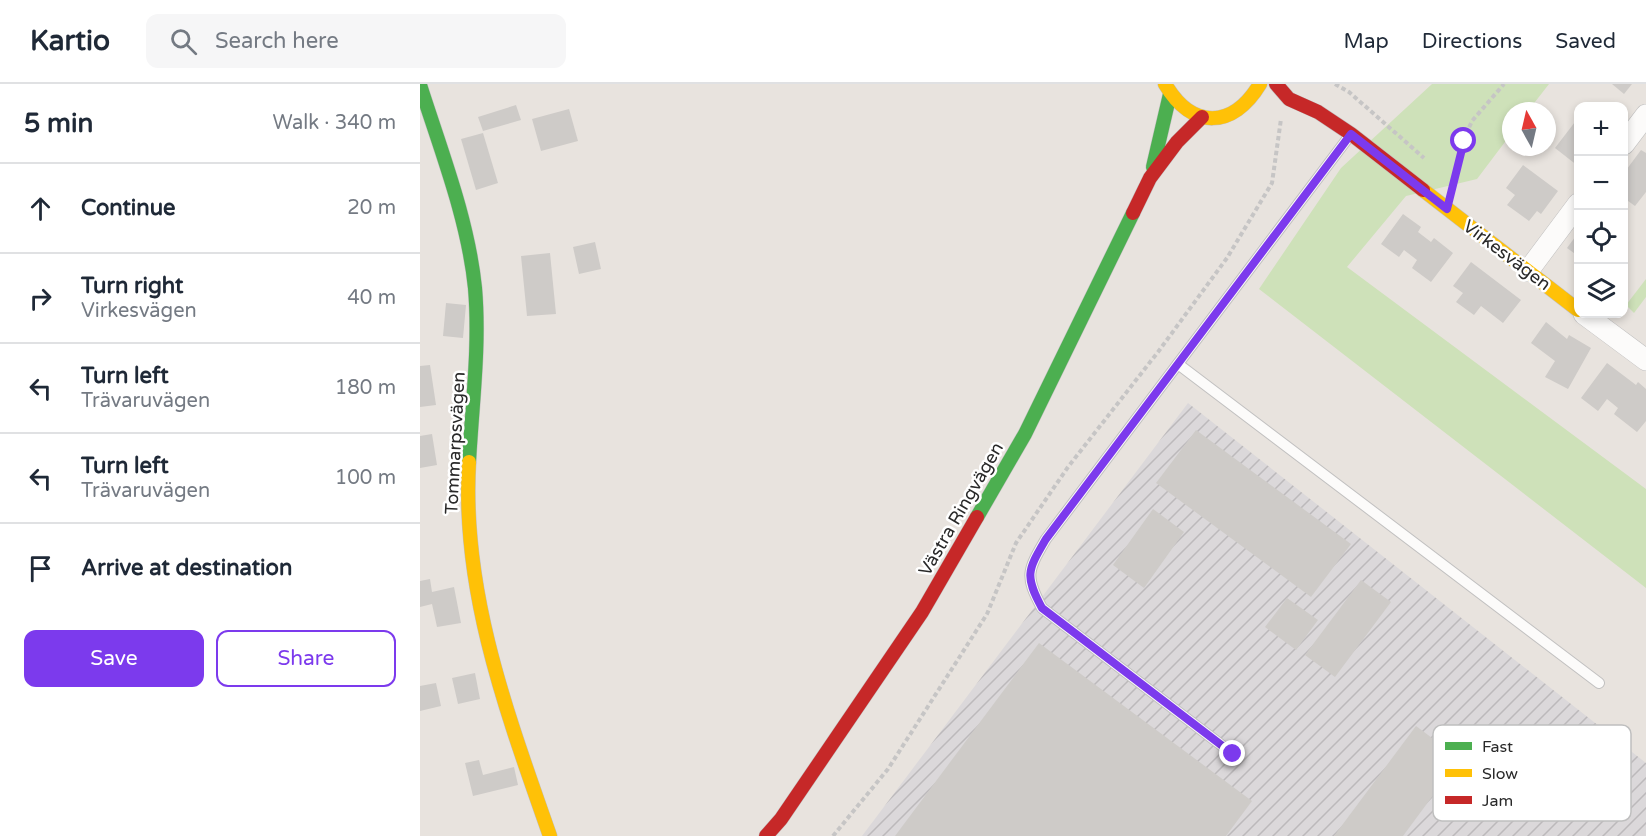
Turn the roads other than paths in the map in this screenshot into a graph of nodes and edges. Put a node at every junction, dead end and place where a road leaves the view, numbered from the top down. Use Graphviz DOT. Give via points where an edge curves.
graph roads {
  1 [pos="1260,84"];
  2 [pos="420,85"];
  3 [pos="1168,89"];
  4 [pos="1282,91"];
  5 [pos="1248,104"];
  6 [pos="1202,117"];
  7 [pos="1645,118"];
  8 [pos="1351,134"];
  9 [pos="1628,138"];
  10 [pos="1150,178"];
  11 [pos="1574,209"];
  12 [pos="1528,272"];
  13 [pos="1574,307"];
  14 [pos="1589,318"];
  15 [pos="1646,360"];
  16 [pos="1178,364"];
  17 [pos="1599,683"];
  18 [pos="1233,754"];
  19 [pos="550,836"];
  20 [pos="766,836"];
  1 -- 5 [label="street"];
  2 -- 19 [label="street, Tommarpsvägen" via="454,187 475,289 477,362 468,473 470,530 480,606 508,710"];
  3 -- 6 [label="street, Västra Ringvägen" via="1184,109"];
  3 -- 10 [label="street, Västra Ringvägen"];
  4 -- 5 [label="street"];
  4 -- 8 [label="street, Virkesvägen"];
  5 -- 6 [label="street" via="1219,118"];
  6 -- 10 [label="street, Västra Ringvägen"];
  7 -- 9 [label="street"];
  8 -- 12 [label="street, Virkesvägen"];
  8 -- 16 [label="lane"];
  10 -- 20 [label="street, Västra Ringvägen" via="1025,434 928,602"];
  11 -- 12 [label="street"];
  12 -- 13 [label="street, Virkesvägen"];
  14 -- 15 [label="street"];
  16 -- 17 [label="lane"];
  16 -- 18 [label="lane" via="1046,539 1031,565 1031,587 1042,608"];
}
